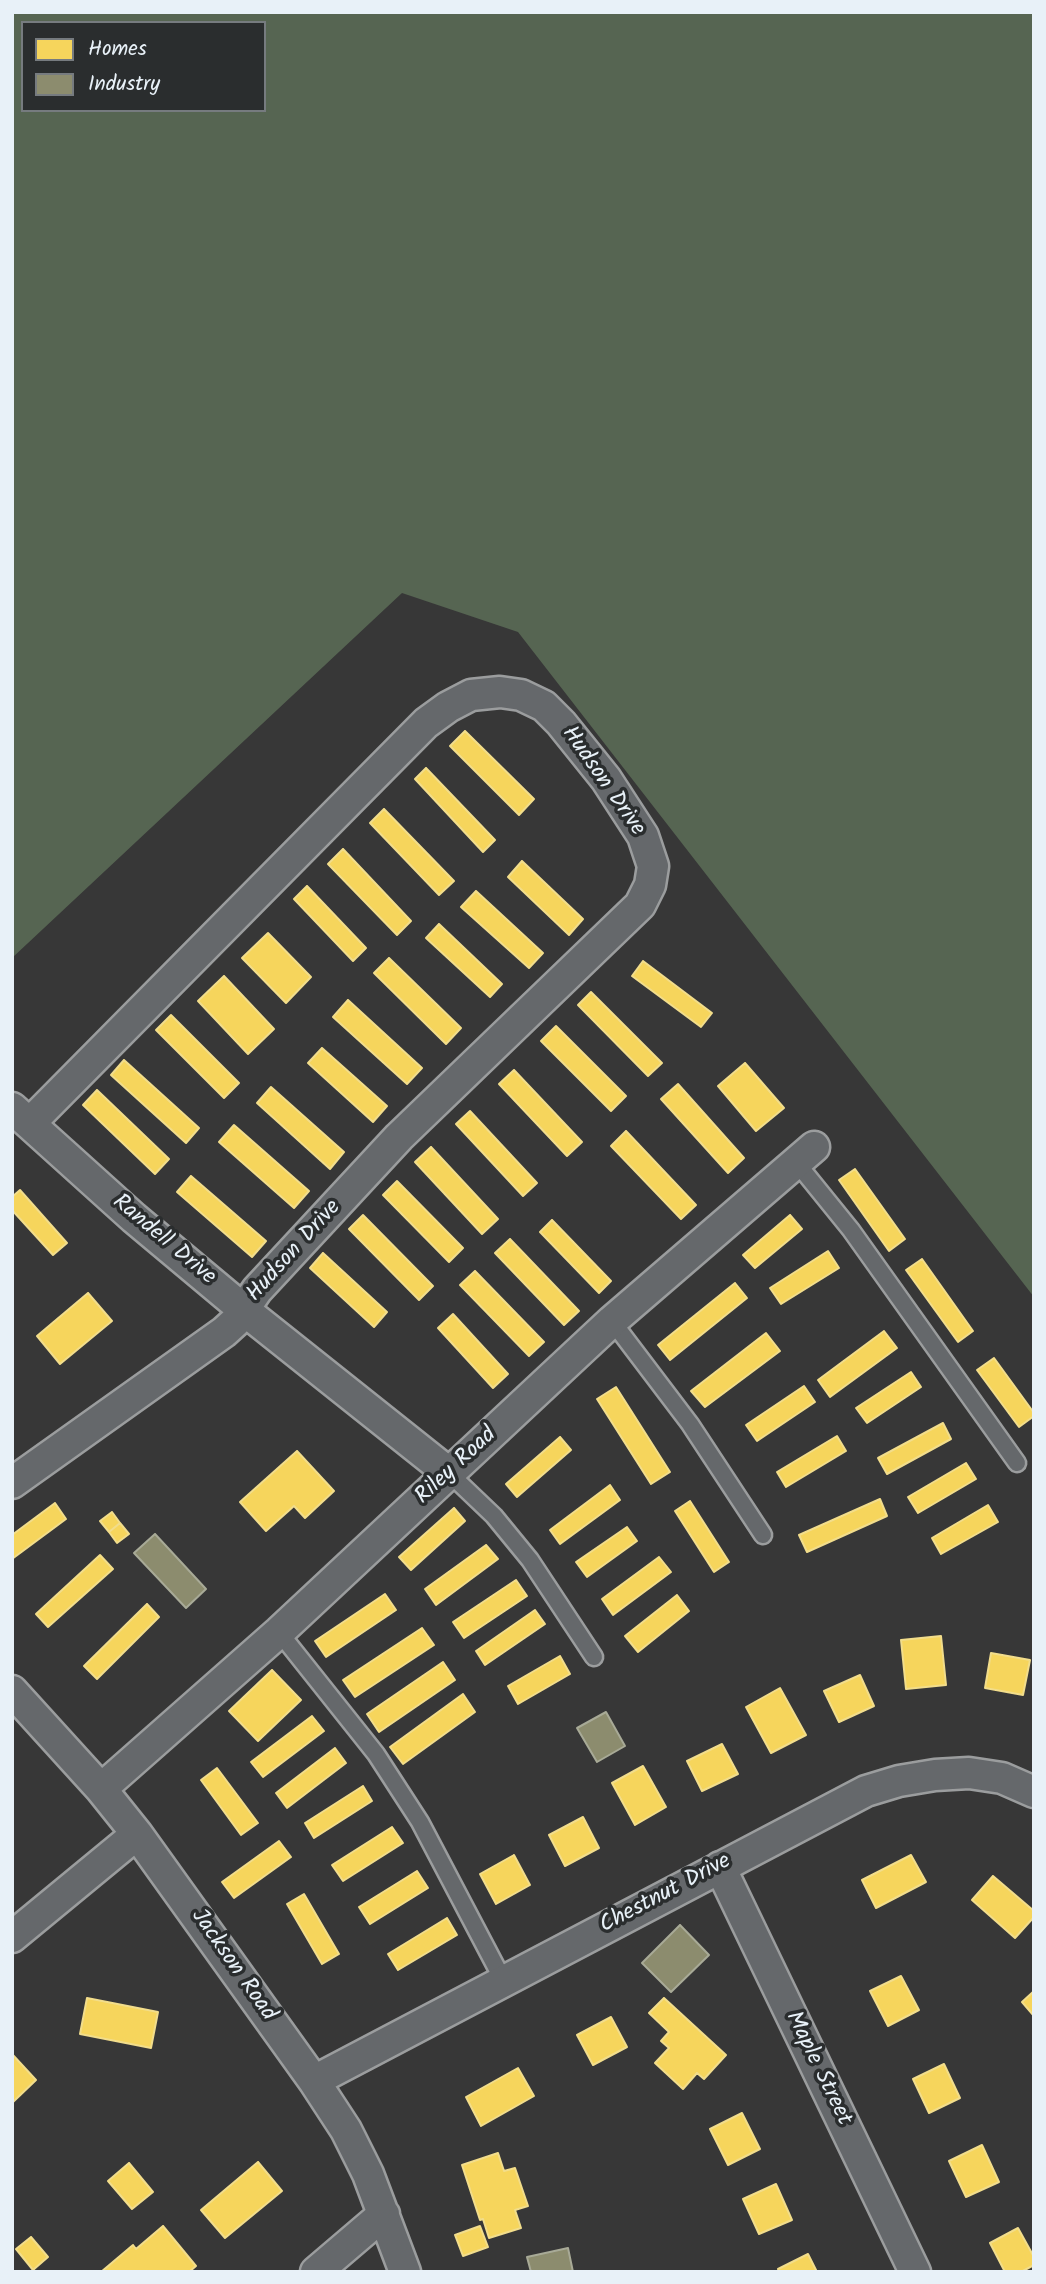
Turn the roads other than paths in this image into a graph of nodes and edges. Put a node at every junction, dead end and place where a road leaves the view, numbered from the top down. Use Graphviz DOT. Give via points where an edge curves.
graph roads {
  1 [pos="21,1115"];
  2 [pos="805,1154"];
  3 [pos="244,1310"];
  4 [pos="612,1321"];
  5 [pos="1017,1463"];
  6 [pos="450,1474"];
  7 [pos="12,1483"];
  8 [pos="763,1535"];
  9 [pos="279,1632"];
  10 [pos="594,1657"];
  11 [pos="12,1691"];
  12 [pos="101,1789"];
  13 [pos="1034,1791"];
  14 [pos="137,1834"];
  15 [pos="720,1867"];
  16 [pos="12,1937"];
  17 [pos="503,1980"];
  18 [pos="314,2081"];
  19 [pos="384,2214"];
  20 [pos="316,2272"];
  21 [pos="405,2272"];
  22 [pos="915,2272"];
  1 -- 3 [label="street, Randell Drive"];
  1 -- 3 [label="street, Hudson Drive" via="426,723 471,695 521,695 544,706 606,779 643,836 653,866 650,885 623,923 399,1137 257,1290"];
  2 -- 4 [label="street, Riley Road"];
  2 -- 5 [label="lane" via="851,1230"];
  3 -- 6 [label="street, Randell Drive"];
  3 -- 7 [label="street, Hudson Drive" via="224,1332"];
  4 -- 6 [label="street, Riley Road"];
  4 -- 8 [label="lane" via="690,1424"];
  6 -- 9 [label="street, Riley Road"];
  6 -- 10 [label="lane" via="494,1516 530,1560"];
  9 -- 12 [label="street, Riley Road"];
  9 -- 17 [label="lane" via="376,1754 420,1822"];
  11 -- 12 [label="street, Jackson Road"];
  12 -- 14 [label="street, Jackson Road"];
  13 -- 15 [label="street, Chestnut Drive" via="1002,1778 969,1773 900,1781 866,1791"];
  14 -- 16 [label="street"];
  14 -- 18 [label="street, Jackson Road"];
  15 -- 17 [label="street, Chestnut Drive"];
  15 -- 22 [label="street, Maple Street"];
  17 -- 18 [label="street, Chestnut Drive"];
  18 -- 19 [label="street, Jackson Road" via="346,2130"];
  19 -- 20 [label="street"];
  19 -- 21 [label="street, Jackson Road"];
}
